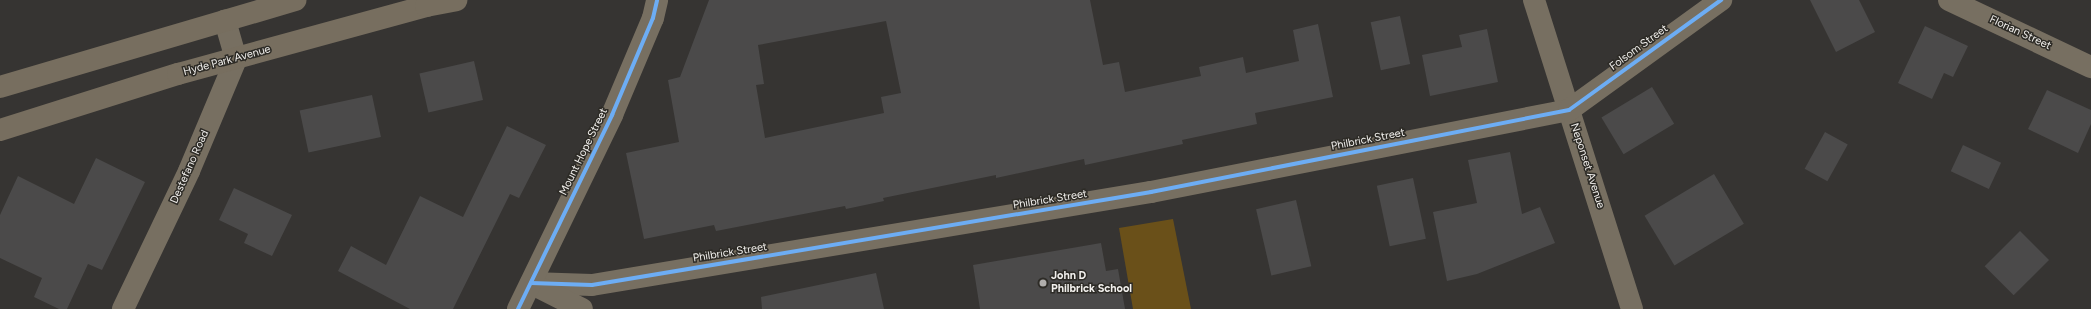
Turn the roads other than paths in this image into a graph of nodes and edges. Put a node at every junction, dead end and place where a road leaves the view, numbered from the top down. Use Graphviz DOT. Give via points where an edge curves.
graph roads {
  1 [pos="295,0"];
  2 [pos="456,0"];
  3 [pos="657,0"];
  4 [pos="1534,0"];
  5 [pos="1720,0"];
  6 [pos="1949,0"];
  7 [pos="224,21"];
  8 [pos="236,59"];
  9 [pos="2091,67"];
  10 [pos="0,87"];
  11 [pos="1569,110"];
  12 [pos="0,130"];
  13 [pos="531,283"];
  14 [pos="123,309"];
  15 [pos="518,309"];
  16 [pos="582,309"];
  17 [pos="1632,309"];
  1 -- 7 [label="main road"];
  2 -- 8 [label="main road, Hyde Park Avenue"];
  3 -- 13 [label="street, Mount Hope Street" via="653,18 612,115"];
  4 -- 11 [label="street, Neponset Avenue"];
  5 -- 11 [label="street, Folsom Street"];
  6 -- 9 [label="street, Florian Street"];
  7 -- 8 [label="street"];
  7 -- 10 [label="main road"];
  8 -- 12 [label="main road, Hyde Park Avenue" via="178,74"];
  8 -- 14 [label="street, Destefano Road" via="190,171"];
  11 -- 13 [label="street, Philbrick Street" via="1143,194 592,285"];
  11 -- 17 [label="street, Neponset Avenue"];
  13 -- 15 [label="street, Mount Hope Street"];
  13 -- 16 [label="street"];
}
